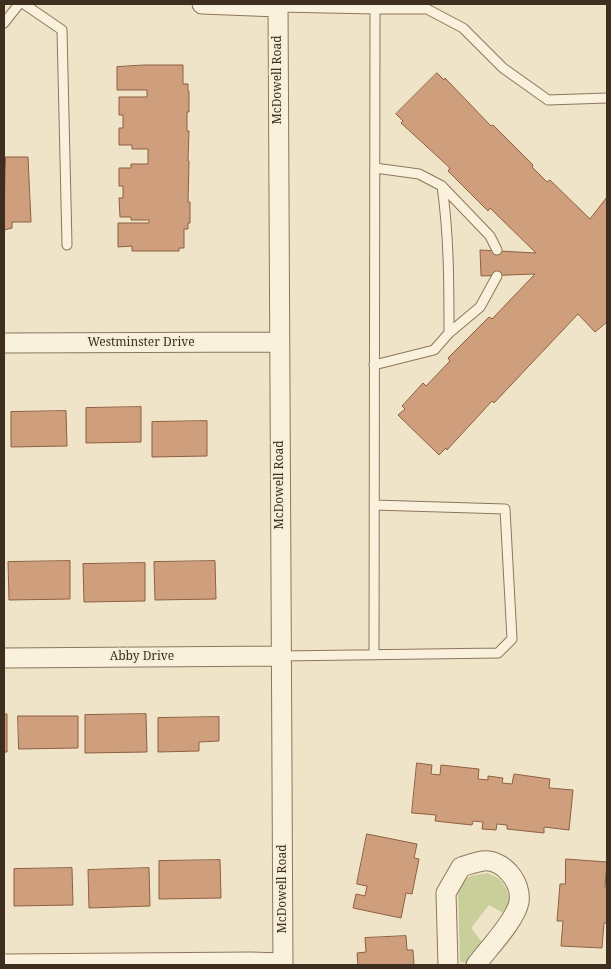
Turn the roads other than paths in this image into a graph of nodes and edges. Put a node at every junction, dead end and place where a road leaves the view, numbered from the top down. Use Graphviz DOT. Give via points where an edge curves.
graph roads {
  1 [pos="19,4"];
  2 [pos="24,4"];
  3 [pos="202,4"];
  4 [pos="278,5"];
  5 [pos="376,9"];
  6 [pos="4,23"];
  7 [pos="607,98"];
  8 [pos="375,168"];
  9 [pos="442,186"];
  10 [pos="67,245"];
  11 [pos="497,250"];
  12 [pos="497,276"];
  13 [pos="448,333"];
  14 [pos="279,342"];
  15 [pos="4,343"];
  16 [pos="374,364"];
  17 [pos="374,505"];
  18 [pos="374,655"];
  19 [pos="281,656"];
  20 [pos="4,658"];
  21 [pos="4,964"];
  22 [pos="283,964"];
  23 [pos="448,965"];
  24 [pos="476,965"];
  1 -- 6 [label="lane"];
  2 -- 10 [label="lane" via="62,30"];
  3 -- 4 [label="street"];
  4 -- 5 [label="lane"];
  4 -- 14 [label="street, McDowell Road"];
  5 -- 7 [label="lane" via="427,9 463,28 503,68 548,100"];
  5 -- 8 [label="lane"];
  8 -- 9 [label="lane" via="419,174"];
  8 -- 16 [label="lane"];
  9 -- 11 [label="lane" via="490,236"];
  9 -- 13 [label="lane" via="447,223"];
  12 -- 13 [label="lane" via="480,307"];
  13 -- 16 [label="lane" via="434,350"];
  14 -- 15 [label="street, Westminster Drive"];
  14 -- 19 [label="street, McDowell Road"];
  16 -- 17 [label="lane"];
  17 -- 18 [label="lane"];
  17 -- 18 [label="lane" via="505,510 512,639 498,653"];
  18 -- 19 [label="lane"];
  19 -- 20 [label="street, Abby Drive"];
  19 -- 22 [label="street, McDowell Road"];
  21 -- 22 [label="street"];
  23 -- 24 [label="street" via="446,892 461,867 485,860 507,869 516,883 519,902 513,916"];
}
